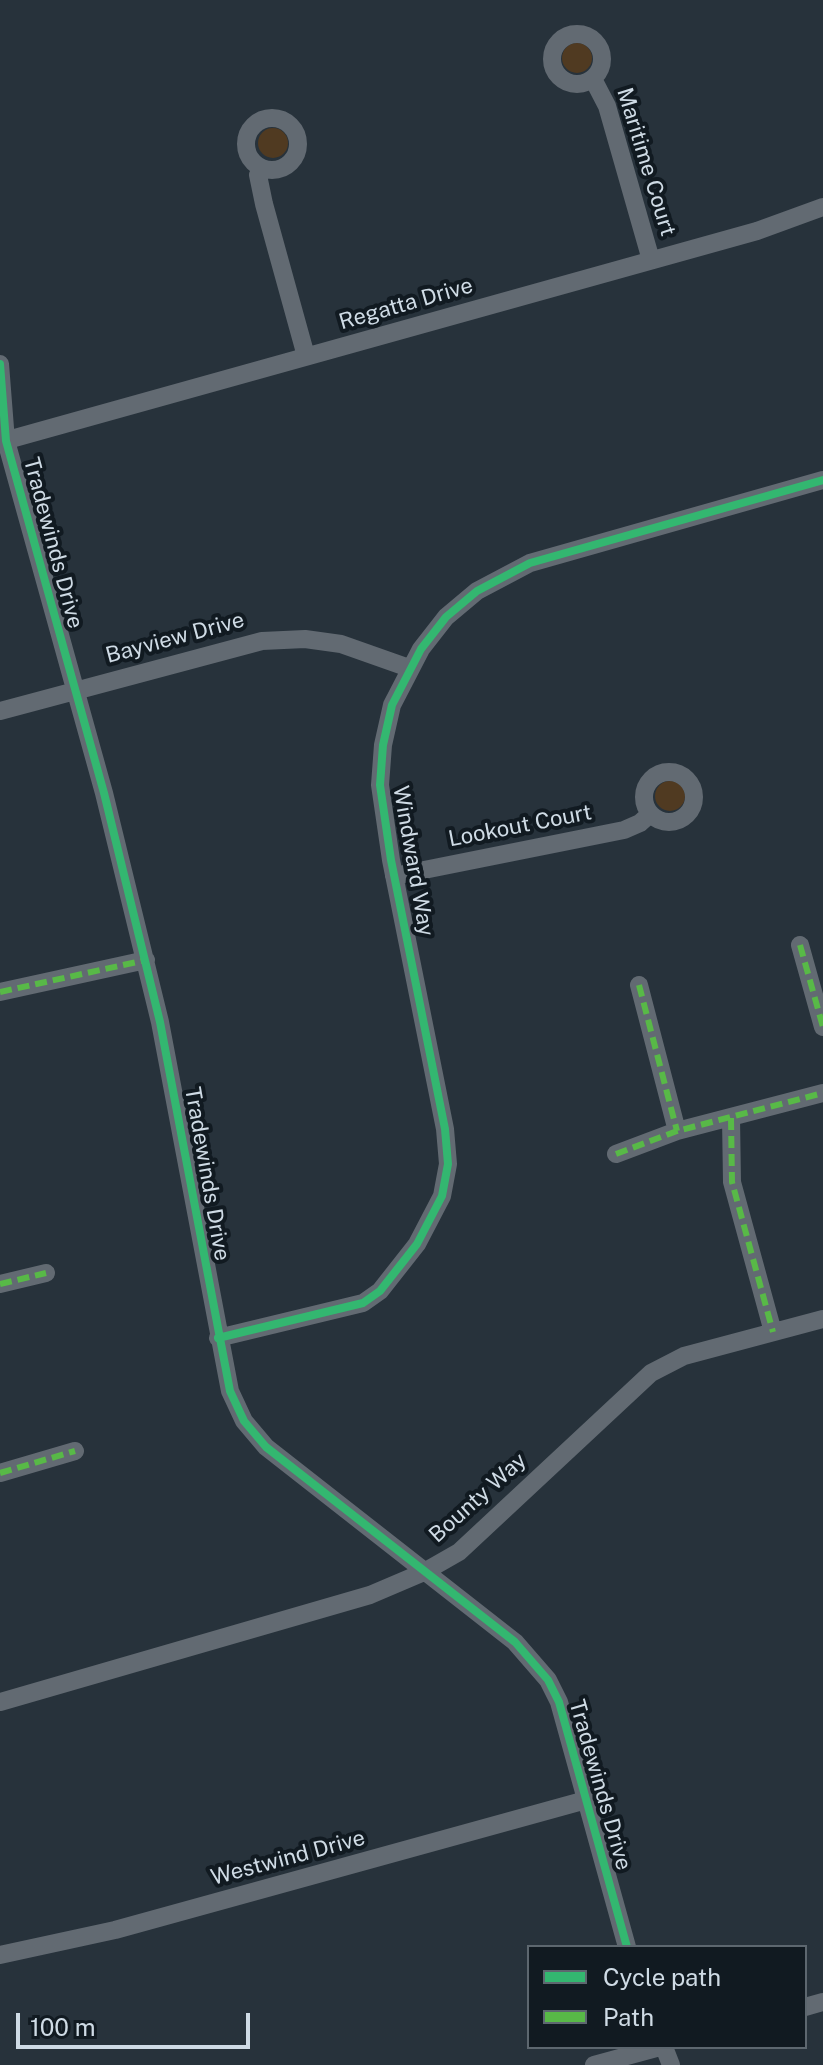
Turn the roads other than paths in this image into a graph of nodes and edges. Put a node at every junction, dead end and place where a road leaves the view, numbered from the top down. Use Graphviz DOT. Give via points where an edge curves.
graph roads {
  1 [pos="593,79"];
  2 [pos="262,168"];
  3 [pos="823,207"];
  4 [pos="651,260"];
  5 [pos="306,356"];
  6 [pos="0,364"];
  7 [pos="3,441"];
  8 [pos="823,480"];
  9 [pos="409,668"];
  10 [pos="74,690"];
  11 [pos="0,711"];
  12 [pos="650,814"];
  13 [pos="394,876"];
  14 [pos="800,945"];
  15 [pos="146,960"];
  16 [pos="639,985"];
  17 [pos="0,992"];
  18 [pos="821,1015"];
  19 [pos="823,1093"];
  20 [pos="731,1118"];
  21 [pos="677,1131"];
  22 [pos="616,1154"];
  23 [pos="46,1273"];
  24 [pos="0,1284"];
  25 [pos="823,1319"];
  26 [pos="773,1332"];
  27 [pos="218,1338"];
  28 [pos="75,1451"];
  29 [pos="0,1473"];
  30 [pos="424,1572"];
  31 [pos="0,1702"];
  32 [pos="586,1800"];
  33 [pos="626,1945"];
  34 [pos="0,1955"];
  35 [pos="654,2049"];
  36 [pos="594,2065"];
  1 -- 4 [label="street, Maritime Court" via="607,106"];
  2 -- 5 [label="street" via="258,175 264,204"];
  3 -- 4 [label="street, Regatta Drive"];
  4 -- 5 [label="street, Regatta Drive"];
  5 -- 7 [label="street, Regatta Drive"];
  6 -- 7 [label="street, Tradewinds Drive"];
  7 -- 10 [label="street, Tradewinds Drive"];
  8 -- 9 [label="street, Windward Way" via="512,571 446,617"];
  9 -- 10 [label="street, Bayview Drive" via="341,644 284,639 241,644"];
  9 -- 13 [label="street, Windward Way" via="392,705 381,764"];
  10 -- 11 [label="street, Bayview Drive"];
  10 -- 15 [label="street, Tradewinds Drive"];
  12 -- 13 [label="street, Lookout Court" via="624,830"];
  13 -- 27 [label="street, Windward Way" via="445,1129 448,1164 442,1196 423,1236 372,1298 350,1309"];
  14 -- 18 [label="street"];
  15 -- 17 [label="street"];
  15 -- 27 [label="street, Tradewinds Drive"];
  16 -- 21 [label="street"];
  19 -- 20 [label="street"];
  20 -- 21 [label="street"];
  20 -- 26 [label="street" via="732,1182"];
  21 -- 22 [label="street"];
  23 -- 24 [label="street"];
  25 -- 26 [label="street, Bounty Way"];
  26 -- 30 [label="street, Bounty Way" via="684,1356 651,1373 459,1552"];
  27 -- 30 [label="street, Tradewinds Drive" via="233,1400 258,1439"];
  28 -- 29 [label="street"];
  30 -- 31 [label="street, Bounty Way" via="370,1595"];
  30 -- 32 [label="street, Tradewinds Drive" via="515,1642 548,1680"];
  32 -- 33 [label="street, Tradewinds Drive"];
  32 -- 34 [label="street, Westwind Drive" via="127,1927"];
  35 -- 36 [label="street"];
}
